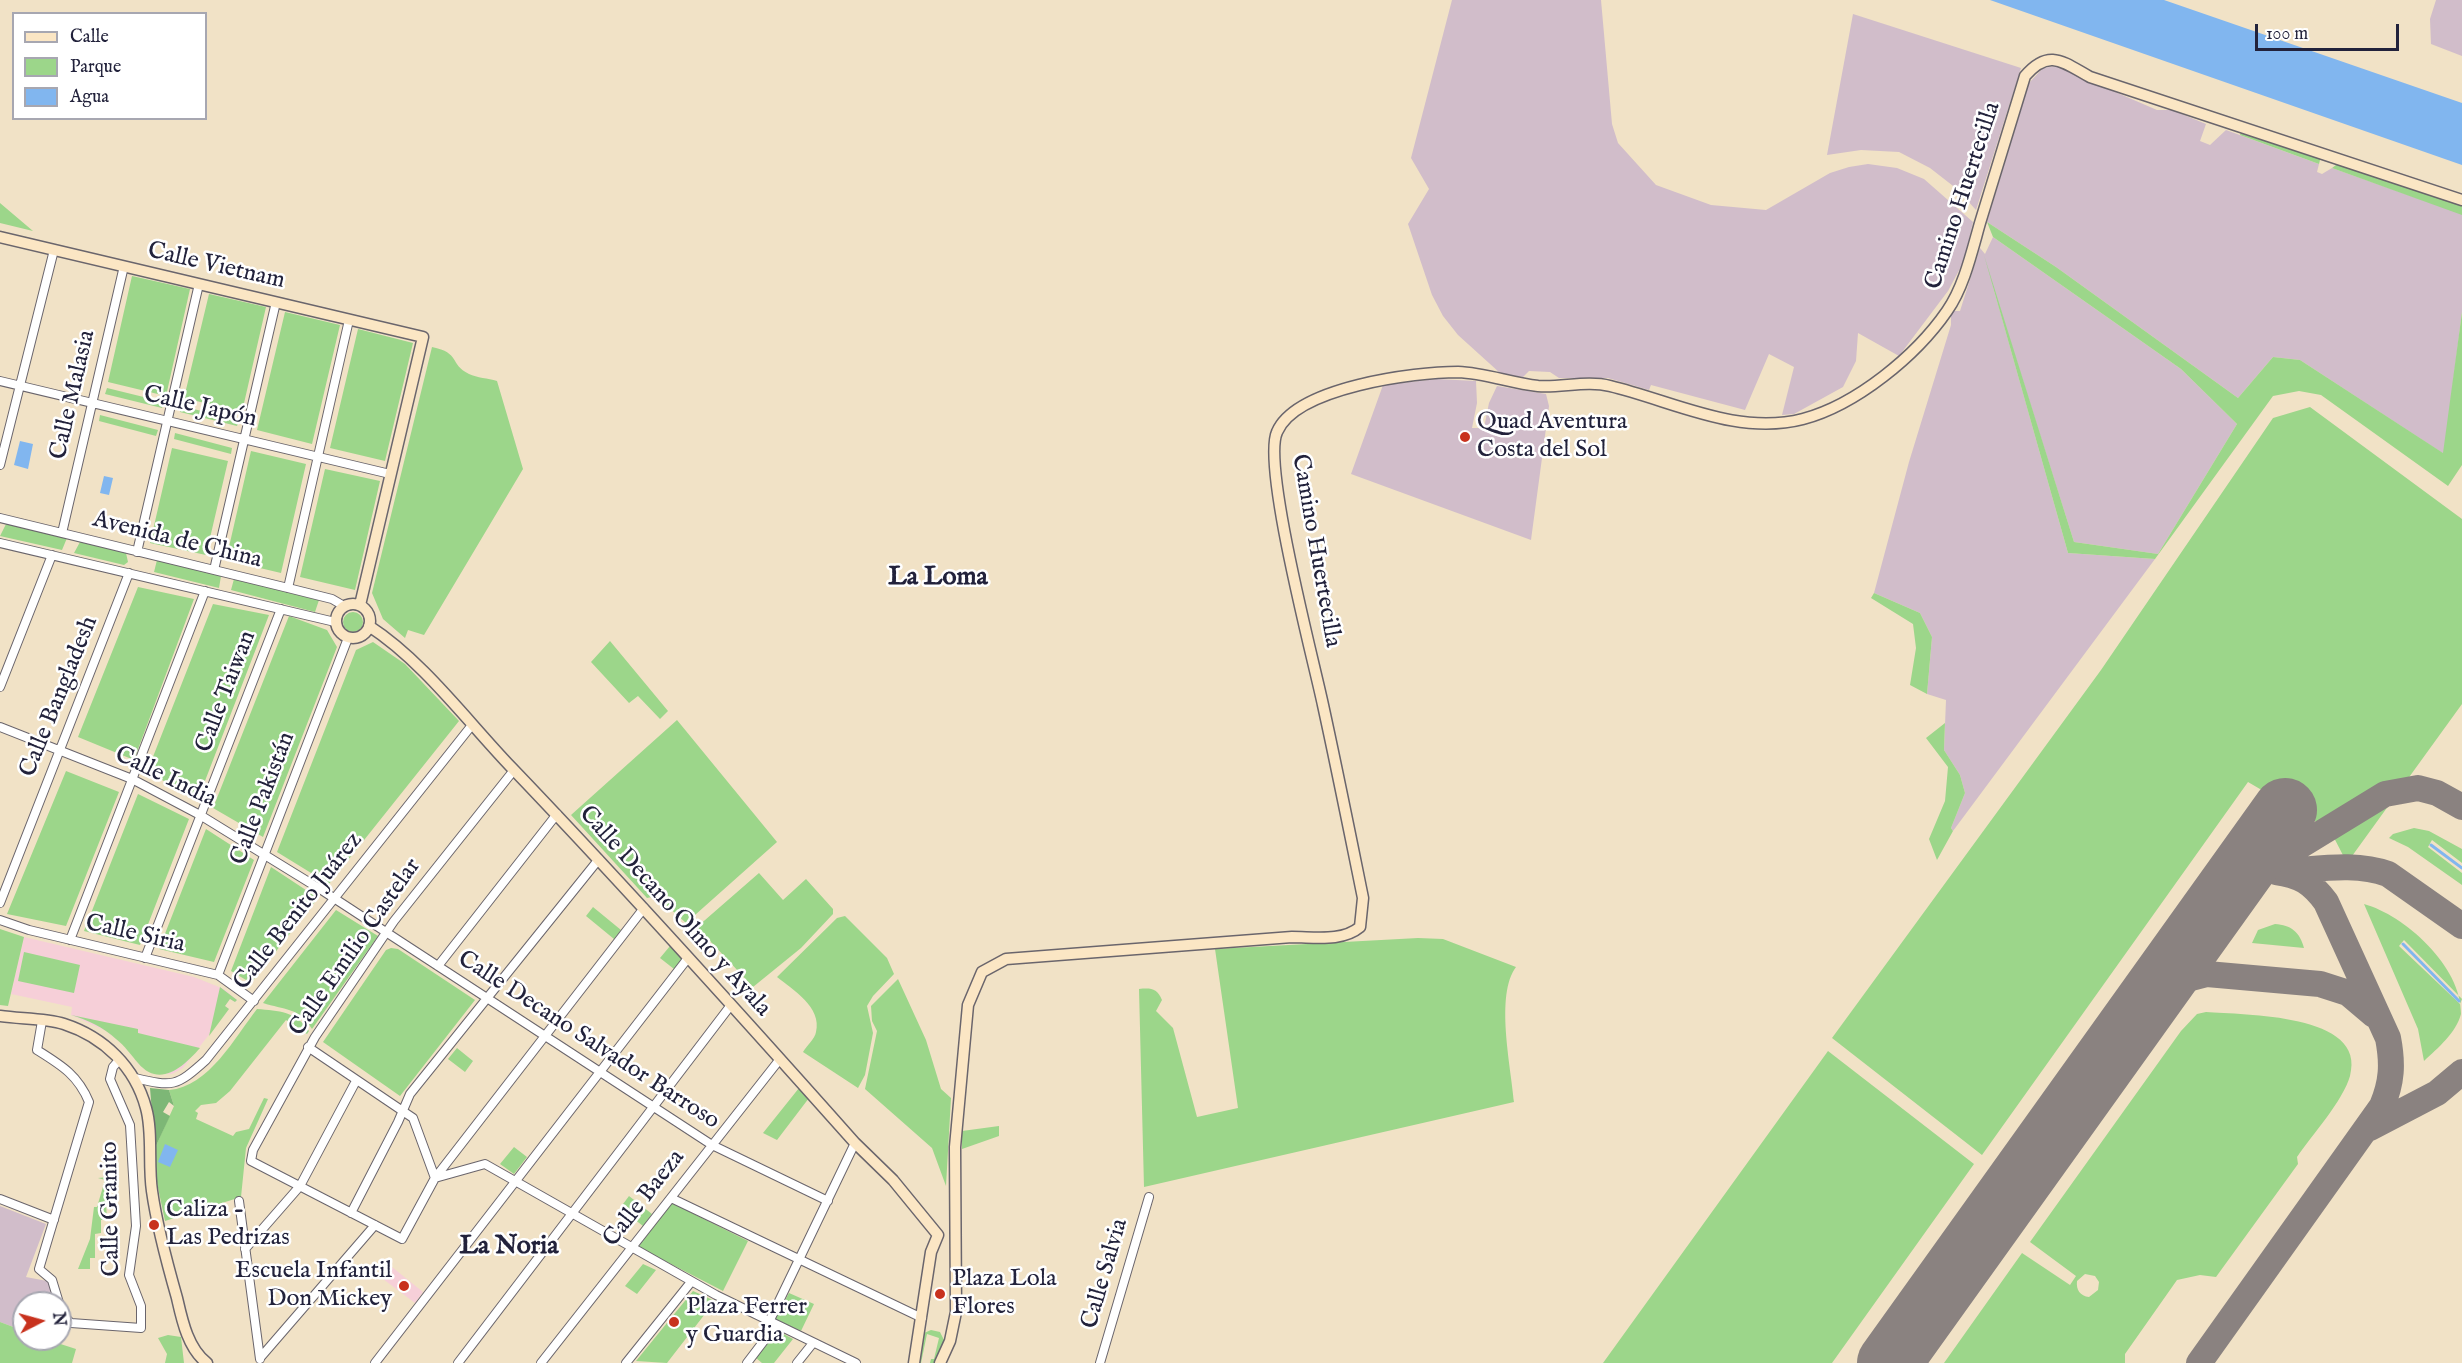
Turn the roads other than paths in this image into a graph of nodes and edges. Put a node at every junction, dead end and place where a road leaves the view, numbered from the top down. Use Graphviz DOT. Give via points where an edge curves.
graph roads {
  1 [pos="2462,200"];
  2 [pos="0,237"];
  3 [pos="54,249"];
  4 [pos="124,266"];
  5 [pos="199,284"];
  6 [pos="276,302"];
  7 [pos="349,320"];
  8 [pos="0,381"];
  9 [pos="20,385"];
  10 [pos="92,403"];
  11 [pos="168,421"];
  12 [pos="244,439"];
  13 [pos="318,457"];
  14 [pos="0,465"];
  15 [pos="390,474"];
  16 [pos="0,518"];
  17 [pos="62,533"];
  18 [pos="0,543"];
  19 [pos="137,552"];
  20 [pos="51,555"];
  21 [pos="214,570"];
  22 [pos="129,573"];
  23 [pos="288,588"];
  24 [pos="206,591"];
  25 [pos="360,605"];
  26 [pos="344,606"];
  27 [pos="280,609"];
  28 [pos="335,622"];
  29 [pos="369,626"];
  30 [pos="348,638"];
  31 [pos="0,687"];
  32 [pos="472,725"];
  33 [pos="0,727"];
  34 [pos="59,752"];
  35 [pos="514,770"];
  36 [pos="132,779"];
  37 [pos="556,814"];
  38 [pos="200,815"];
  39 [pos="265,855"];
  40 [pos="599,859"];
  41 [pos="334,899"];
  42 [pos="0,903"];
  43 [pos="644,908"];
  44 [pos="0,920"];
  45 [pos="386,933"];
  46 [pos="70,940"];
  47 [pos="146,958"];
  48 [pos="688,958"];
  49 [pos="438,966"];
  50 [pos="218,975"];
  51 [pos="488,999"];
  52 [pos="254,1001"];
  53 [pos="731,1005"];
  54 [pos="0,1017"];
  55 [pos="42,1021"];
  56 [pos="544,1036"];
  57 [pos="308,1047"];
  58 [pos="120,1059"];
  59 [pos="780,1059"];
  60 [pos="599,1072"];
  61 [pos="135,1078"];
  62 [pos="356,1081"];
  63 [pos="654,1109"];
  64 [pos="403,1112"];
  65 [pos="855,1143"];
  66 [pos="712,1146"];
  67 [pos="435,1178"];
  68 [pos="515,1181"];
  69 [pos="300,1186"];
  70 [pos="1149,1197"];
  71 [pos="671,1198"];
  72 [pos="0,1199"];
  73 [pos="239,1201"];
  74 [pos="828,1201"];
  75 [pos="351,1213"];
  76 [pos="572,1215"];
  77 [pos="54,1220"];
  78 [pos="375,1225"];
  79 [pos="938,1235"];
  80 [pos="956,1237"];
  81 [pos="245,1249"];
  82 [pos="631,1249"];
  83 [pos="798,1260"];
  84 [pos="691,1281"];
  85 [pos="56,1291"];
  86 [pos="922,1318"];
  87 [pos="72,1323"];
  88 [pos="773,1324"];
  89 [pos="813,1343"];
  90 [pos="260,1360"];
  91 [pos="201,1361"];
  92 [pos="853,1362"];
  93 [pos="375,1363"];
  94 [pos="458,1363"];
  95 [pos="541,1363"];
  96 [pos="626,1363"];
  97 [pos="747,1363"];
  98 [pos="797,1363"];
  99 [pos="914,1363"];
  100 [pos="940,1363"];
  101 [pos="1100,1363"];
  1 -- 80 [label="street, Camino Huertecilla" via="2090,77 2047,58 2036,63 2025,76 1968,263 1948,310 1906,356 1861,394 1803,419 1760,424 1717,418 1606,384 1539,386 1461,372 1392,377 1346,388 1306,404 1289,416 1276,433 1273,461 1363,898 1360,927 1350,935 1338,937 1292,937 1005,959 982,972 968,1005 958,1095"];
  2 -- 3 [label="street, Calle Vietnam"];
  3 -- 4 [label="street, Calle Vietnam"];
  3 -- 9 [label="street"];
  4 -- 5 [label="street, Calle Vietnam"];
  4 -- 10 [label="street, Calle Malasia"];
  5 -- 6 [label="street, Calle Vietnam"];
  5 -- 11 [label="street"];
  6 -- 7 [label="street, Calle Vietnam"];
  6 -- 12 [label="street"];
  7 -- 13 [label="street"];
  7 -- 15 [label="street, Calle Vietnam" via="423,337"];
  8 -- 9 [label="street, Calle Japón"];
  9 -- 10 [label="street, Calle Japón"];
  9 -- 14 [label="street"];
  10 -- 11 [label="street, Calle Japón"];
  10 -- 17 [label="street, Calle Malasia"];
  11 -- 12 [label="street, Calle Japón"];
  11 -- 19 [label="street"];
  12 -- 13 [label="street, Calle Japón"];
  12 -- 21 [label="street"];
  13 -- 15 [label="street, Calle Japón"];
  13 -- 23 [label="street"];
  15 -- 25 [label="street"];
  16 -- 17 [label="street, Avenida de China"];
  17 -- 19 [label="street, Avenida de China"];
  18 -- 20 [label="street, Avenida de China"];
  19 -- 21 [label="street, Avenida de China"];
  20 -- 22 [label="street, Avenida de China"];
  20 -- 31 [label="street"];
  21 -- 23 [label="street, Avenida de China"];
  22 -- 24 [label="street, Avenida de China"];
  22 -- 34 [label="street, Calle Bangladesh"];
  23 -- 26 [label="street, Avenida de China"];
  24 -- 27 [label="street, Avenida de China"];
  24 -- 36 [label="street"];
  25 -- 26 [label="street"];
  25 -- 29 [label="street" via="369,614"];
  26 -- 28 [label="street"];
  27 -- 28 [label="street, Avenida de China"];
  27 -- 38 [label="street, Calle Taiwan"];
  28 -- 30 [label="street"];
  29 -- 30 [label="street" via="361,636"];
  29 -- 32 [label="street, Calle Decano Olmo y Ayala" via="386,637"];
  30 -- 39 [label="street, Calle Pakistán"];
  32 -- 35 [label="street, Calle Decano Olmo y Ayala"];
  32 -- 41 [label="street, Calle Benito Juárez"];
  33 -- 34 [label="street, Calle India"];
  34 -- 36 [label="street, Calle India"];
  34 -- 42 [label="street, Calle Bangladesh"];
  35 -- 37 [label="street, Calle Decano Olmo y Ayala"];
  35 -- 45 [label="street, Calle Emilio Castelar"];
  36 -- 38 [label="street, Calle India"];
  36 -- 46 [label="street"];
  37 -- 40 [label="street, Calle Decano Olmo y Ayala"];
  37 -- 49 [label="street"];
  38 -- 39 [label="street, Calle India"];
  38 -- 47 [label="street, Calle Taiwan"];
  39 -- 41 [label="street, Calle India"];
  39 -- 50 [label="street, Calle Pakistán"];
  40 -- 43 [label="street, Calle Decano Olmo y Ayala"];
  40 -- 51 [label="street"];
  41 -- 45 [label="street, Calle Decano Salvador Barroso"];
  41 -- 52 [label="street, Calle Benito Juárez"];
  43 -- 48 [label="street, Calle Decano Olmo y Ayala"];
  43 -- 56 [label="street"];
  44 -- 46 [label="street, Calle Siria"];
  45 -- 49 [label="street, Calle Decano Salvador Barroso"];
  45 -- 57 [label="street, Calle Emilio Castelar"];
  46 -- 47 [label="street, Calle Siria"];
  47 -- 50 [label="street, Calle Siria"];
  48 -- 53 [label="street, Calle Decano Olmo y Ayala"];
  48 -- 60 [label="street"];
  49 -- 51 [label="street, Calle Decano Salvador Barroso"];
  50 -- 52 [label="street, Calle Siria"];
  51 -- 56 [label="street, Calle Decano Salvador Barroso"];
  51 -- 64 [label="street" via="410,1094"];
  52 -- 61 [label="street, Calle Benito Juárez" via="206,1060 184,1080 165,1085"];
  53 -- 59 [label="street, Calle Decano Olmo y Ayala"];
  53 -- 63 [label="street"];
  54 -- 55 [label="street"];
  55 -- 58 [label="street" via="86,1032"];
  55 -- 77 [label="street" via="37,1050 70,1070 88,1102"];
  56 -- 60 [label="street, Calle Decano Salvador Barroso"];
  56 -- 67 [label="street"];
  57 -- 62 [label="street"];
  57 -- 69 [label="street, Calle Emilio Castelar" via="253,1150 251,1161"];
  58 -- 61 [label="street"];
  58 -- 87 [label="street, Calle Granito" via="110,1079 130,1125 136,1226 129,1275 141,1306 141,1328"];
  59 -- 65 [label="street, Calle Decano Olmo y Ayala"];
  59 -- 66 [label="street, Calle Baeza"];
  60 -- 63 [label="street, Calle Decano Salvador Barroso"];
  60 -- 68 [label="street"];
  61 -- 91 [label="street" via="147,1110 152,1192 164,1250 183,1322"];
  62 -- 64 [label="street"];
  62 -- 69 [label="street"];
  63 -- 66 [label="street, Calle Decano Salvador Barroso"];
  63 -- 76 [label="street"];
  64 -- 67 [label="street" via="412,1118"];
  64 -- 75 [label="street"];
  65 -- 74 [label="street"];
  65 -- 79 [label="street, Calle Decano Olmo y Ayala" via="893,1180"];
  66 -- 71 [label="street, Calle Baeza"];
  66 -- 74 [label="street, Calle Decano Salvador Barroso"];
  67 -- 68 [label="street" via="485,1164"];
  67 -- 78 [label="street" via="402,1239"];
  68 -- 76 [label="street"];
  68 -- 93 [label="street"];
  69 -- 75 [label="street"];
  69 -- 81 [label="street"];
  70 -- 101 [label="street, Calle Salvia"];
  71 -- 82 [label="street, Calle Baeza"];
  71 -- 83 [label="street"];
  72 -- 77 [label="street"];
  73 -- 81 [label="street"];
  74 -- 83 [label="street"];
  75 -- 78 [label="street"];
  76 -- 82 [label="street"];
  76 -- 94 [label="street"];
  77 -- 85 [label="street" via="39,1269 52,1280"];
  78 -- 90 [label="street"];
  79 -- 80 [label="street"];
  79 -- 86 [label="street" via="931,1252"];
  80 -- 100 [label="street" via="956,1312"];
  81 -- 90 [label="street"];
  82 -- 84 [label="street"];
  82 -- 95 [label="street, Calle Baeza"];
  83 -- 86 [label="street"];
  83 -- 88 [label="street"];
  84 -- 88 [label="street"];
  84 -- 96 [label="street"];
  86 -- 99 [label="street"];
  88 -- 89 [label="street"];
  88 -- 97 [label="street"];
  89 -- 92 [label="street"];
  89 -- 98 [label="street"];
}
